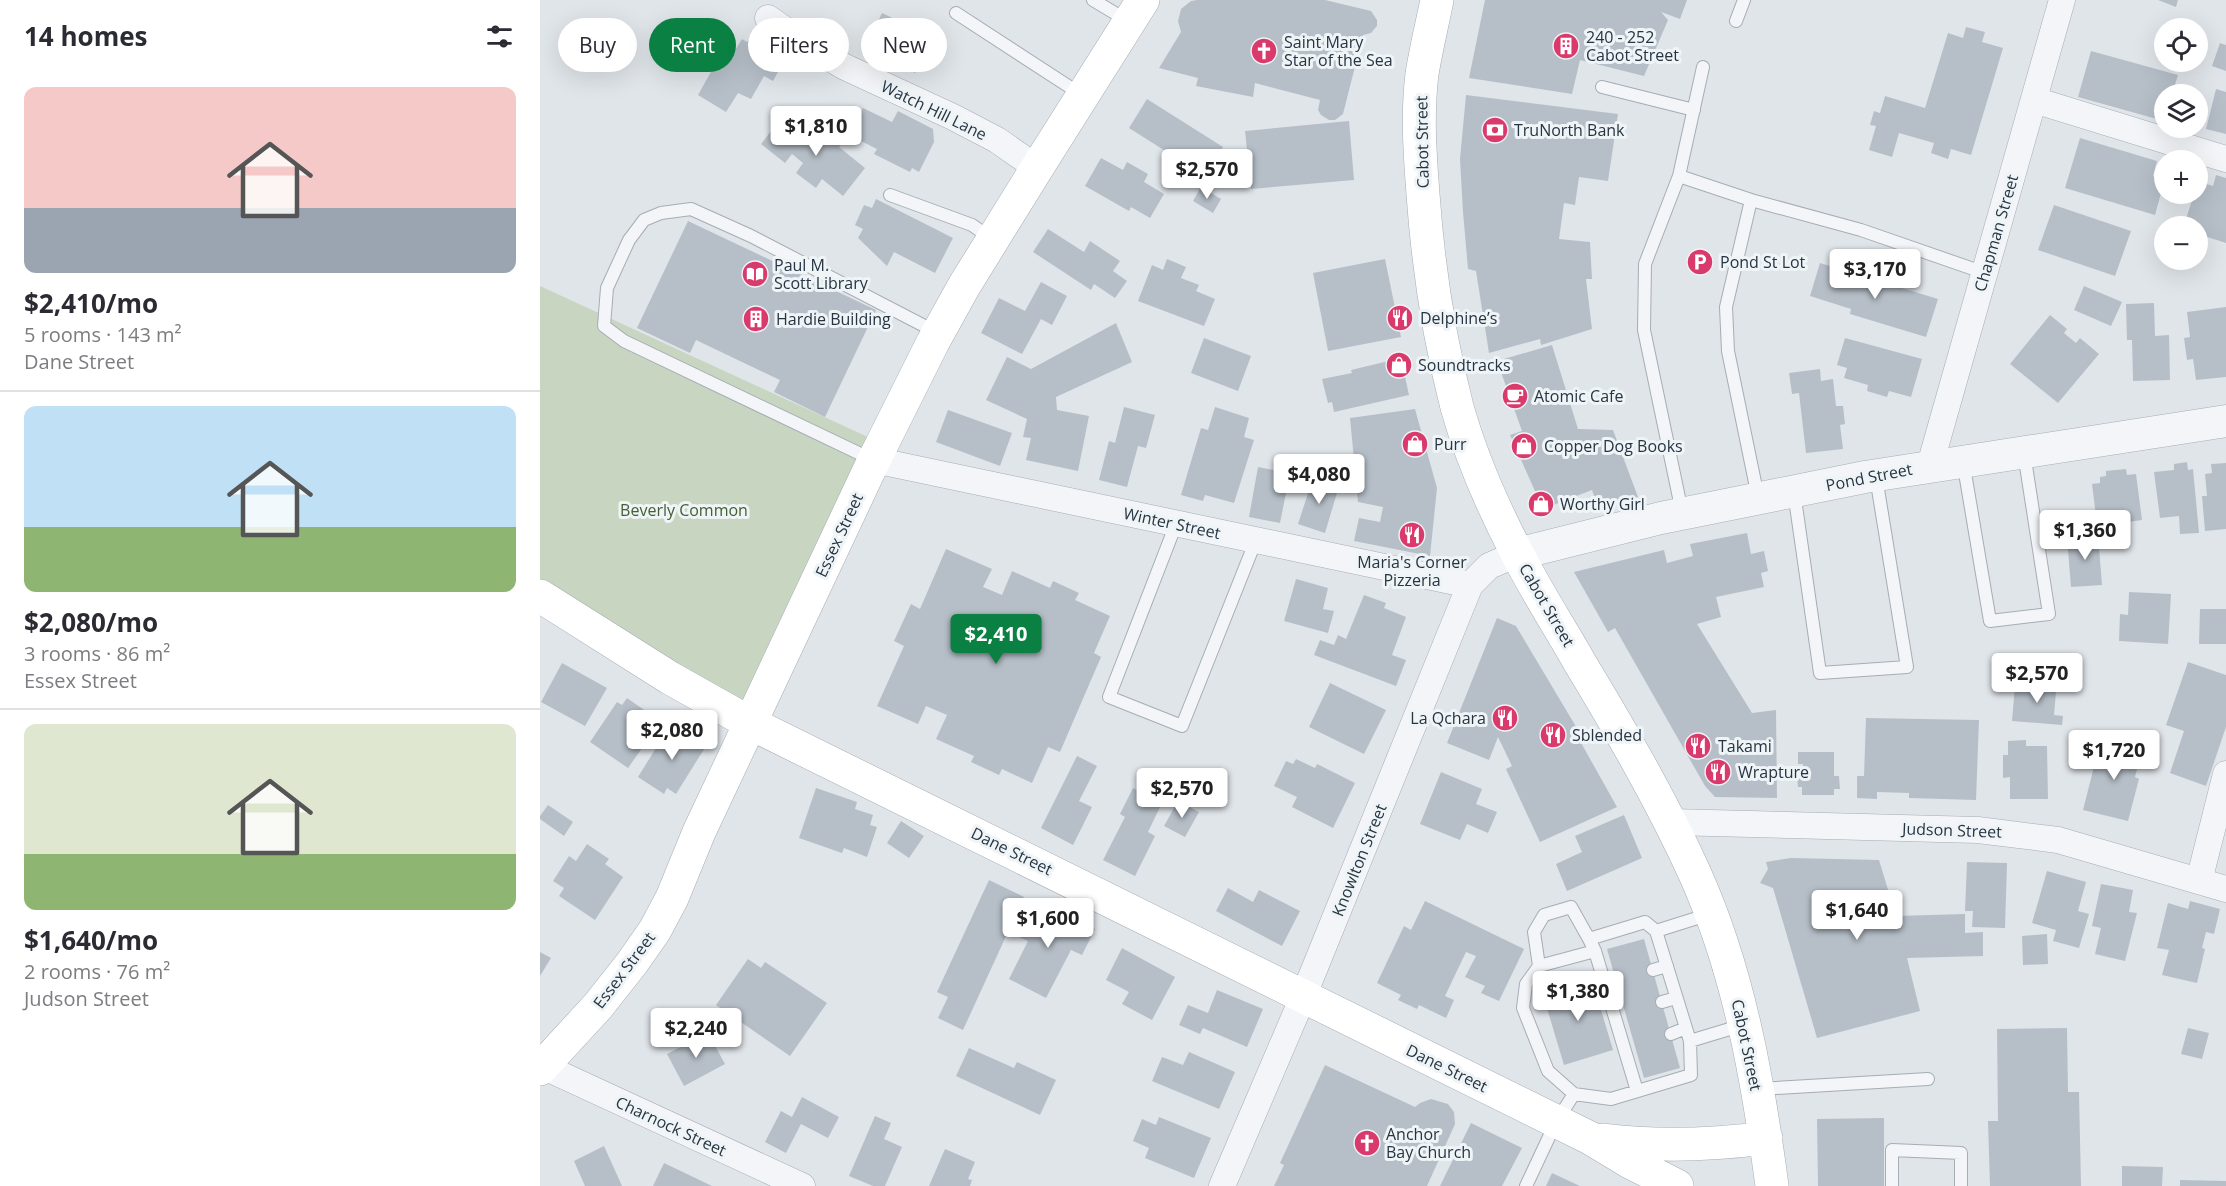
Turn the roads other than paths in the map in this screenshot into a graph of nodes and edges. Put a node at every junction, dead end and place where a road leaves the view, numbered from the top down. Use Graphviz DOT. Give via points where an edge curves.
graph roads {
  1 [pos="1093,0"];
  2 [pos="1437,0"];
  3 [pos="1744,0"];
  4 [pos="2062,0"];
  5 [pos="1136,11"];
  6 [pos="956,13"];
  7 [pos="1736,21"];
  8 [pos="1703,67"];
  9 [pos="849,69"];
  10 [pos="1602,87"];
  11 [pos="1083,95"];
  12 [pos="2034,100"];
  13 [pos="1694,110"];
  14 [pos="2226,159"];
  15 [pos="1037,168"];
  16 [pos="1679,176"];
  17 [pos="890,195"];
  18 [pos="1751,200"];
  19 [pos="993,240"];
  20 [pos="1985,273"];
  21 [pos="938,333"];
  22 [pos="2226,421"];
  23 [pos="2024,451"];
  24 [pos="874,460"];
  25 [pos="1963,460"];
  26 [pos="1930,465"];
  27 [pos="1875,475"];
  28 [pos="1794,491"];
  29 [pos="1758,498"];
  30 [pos="1683,514"];
  31 [pos="1176,524"];
  32 [pos="1256,540"];
  33 [pos="1517,554"];
  34 [pos="1470,585"];
  35 [pos="540,596"];
  36 [pos="750,723"];
  37 [pos="2226,774"];
  38 [pos="1671,822"];
  39 [pos="2199,880"];
  40 [pos="2226,889"];
  41 [pos="1710,914"];
  42 [pos="1656,931"];
  43 [pos="1589,939"];
  44 [pos="1594,951"];
  45 [pos="1539,966"];
  46 [pos="1667,966"];
  47 [pos="1653,970"];
  48 [pos="1303,997"];
  49 [pos="1676,998"];
  50 [pos="1662,1002"];
  51 [pos="1744,1024"];
  52 [pos="1686,1028"];
  53 [pos="1671,1034"];
  54 [pos="1690,1041"];
  55 [pos="541,1067"];
  56 [pos="1928,1079"];
  57 [pos="1758,1089"];
  58 [pos="1637,1091"];
  59 [pos="1574,1094"];
  60 [pos="1556,1122"];
  61 [pos="1590,1138"];
  62 [pos="1766,1138"];
  63 [pos="802,1186"];
  64 [pos="1222,1186"];
  65 [pos="1526,1186"];
  66 [pos="1677,1186"];
  67 [pos="1772,1186"];
  68 [pos="1892,1186"];
  69 [pos="1961,1186"];
  1 -- 5 [label="lane"];
  2 -- 33 [label="main road, Cabot Street" via="1422,76 1419,124 1434,294 1458,408 1479,468"];
  3 -- 7 [label="lane"];
  4 -- 12 [label="street, Chapman Street"];
  5 -- 11 [label="main road, Essex Street"];
  6 -- 11 [label="lane"];
  8 -- 13 [label="lane"];
  9 -- 15 [label="street, Watch Hill Lane" via="997,140"];
  10 -- 13 [label="lane"];
  11 -- 15 [label="main road, Essex Street"];
  12 -- 14 [label="street"];
  12 -- 20 [label="street, Chapman Street"];
  13 -- 16 [label="lane"];
  15 -- 19 [label="main road, Essex Street"];
  16 -- 18 [label="lane"];
  16 -- 30 [label="lane" via="1645,264 1644,330"];
  17 -- 19 [label="lane" via="972,225"];
  18 -- 20 [label="lane" via="1861,230"];
  18 -- 29 [label="lane" via="1726,307 1728,351"];
  19 -- 21 [label="main road, Essex Street"];
  20 -- 26 [label="street, Chapman Street"];
  21 -- 24 [label="main road, Essex Street"];
  21 -- 24 [label="lane" via="691,209 644,220 615,266 607,288 604,326 624,341"];
  22 -- 23 [label="street, Pond Street"];
  23 -- 25 [label="street, Pond Street"];
  23 -- 25 [label="lane" via="2049,614 1990,621"];
  24 -- 31 [label="street, Winter Street"];
  24 -- 36 [label="main road, Essex Street"];
  25 -- 26 [label="street, Pond Street"];
  26 -- 27 [label="street, Pond Street"];
  27 -- 28 [label="street, Pond Street"];
  27 -- 28 [label="lane" via="1908,667 1820,673"];
  28 -- 29 [label="street, Pond Street"];
  29 -- 30 [label="street, Pond Street"];
  30 -- 33 [label="street, Pond Street"];
  31 -- 32 [label="street, Winter Street"];
  31 -- 32 [label="lane" via="1108,698 1182,726"];
  32 -- 34 [label="street, Winter Street"];
  33 -- 34 [label="street, Knowlton Street" via="1489,566"];
  33 -- 38 [label="main road, Cabot Street"];
  34 -- 48 [label="street, Knowlton Street"];
  35 -- 36 [label="main road, Dane Street"];
  36 -- 48 [label="main road, Dane Street"];
  36 -- 55 [label="main road, Essex Street" via="655,930 604,998"];
  37 -- 39 [label="street"];
  38 -- 39 [label="street, Judson Street" via="2017,834 2058,840"];
  38 -- 41 [label="main road, Cabot Street"];
  39 -- 40 [label="street, Judson Street"];
  41 -- 42 [label="lane"];
  41 -- 51 [label="main road, Cabot Street"];
  42 -- 43 [label="lane" via="1645,922"];
  42 -- 46 [label="lane"];
  43 -- 44 [label="lane"];
  43 -- 45 [label="lane" via="1570,907 1544,915 1533,932"];
  44 -- 45 [label="lane"];
  44 -- 58 [label="lane" via="1611,983 1621,1015"];
  45 -- 59 [label="lane" via="1526,984 1523,1008 1548,1071"];
  46 -- 47 [label="lane"];
  46 -- 49 [label="lane"];
  48 -- 60 [label="main road, Dane Street"];
  48 -- 64 [label="street, Knowlton Street"];
  49 -- 50 [label="lane"];
  49 -- 52 [label="lane"];
  51 -- 54 [label="lane"];
  51 -- 57 [label="main road, Cabot Street"];
  52 -- 53 [label="lane"];
  52 -- 54 [label="lane"];
  54 -- 58 [label="lane" via="1691,1075"];
  55 -- 63 [label="street, Charnock Street"];
  56 -- 57 [label="lane"];
  57 -- 62 [label="main road, Cabot Street"];
  58 -- 59 [label="lane" via="1611,1100"];
  59 -- 60 [label="lane"];
  60 -- 61 [label="main road, Dane Street"];
  60 -- 65 [label="lane"];
  61 -- 62 [label="main road, Dane Street" via="1680,1145"];
  61 -- 66 [label="main road, Dane Street"];
  62 -- 67 [label="main road, Cabot Street"];
  68 -- 69 [label="lane" via="1892,1150 1961,1153"];
}
